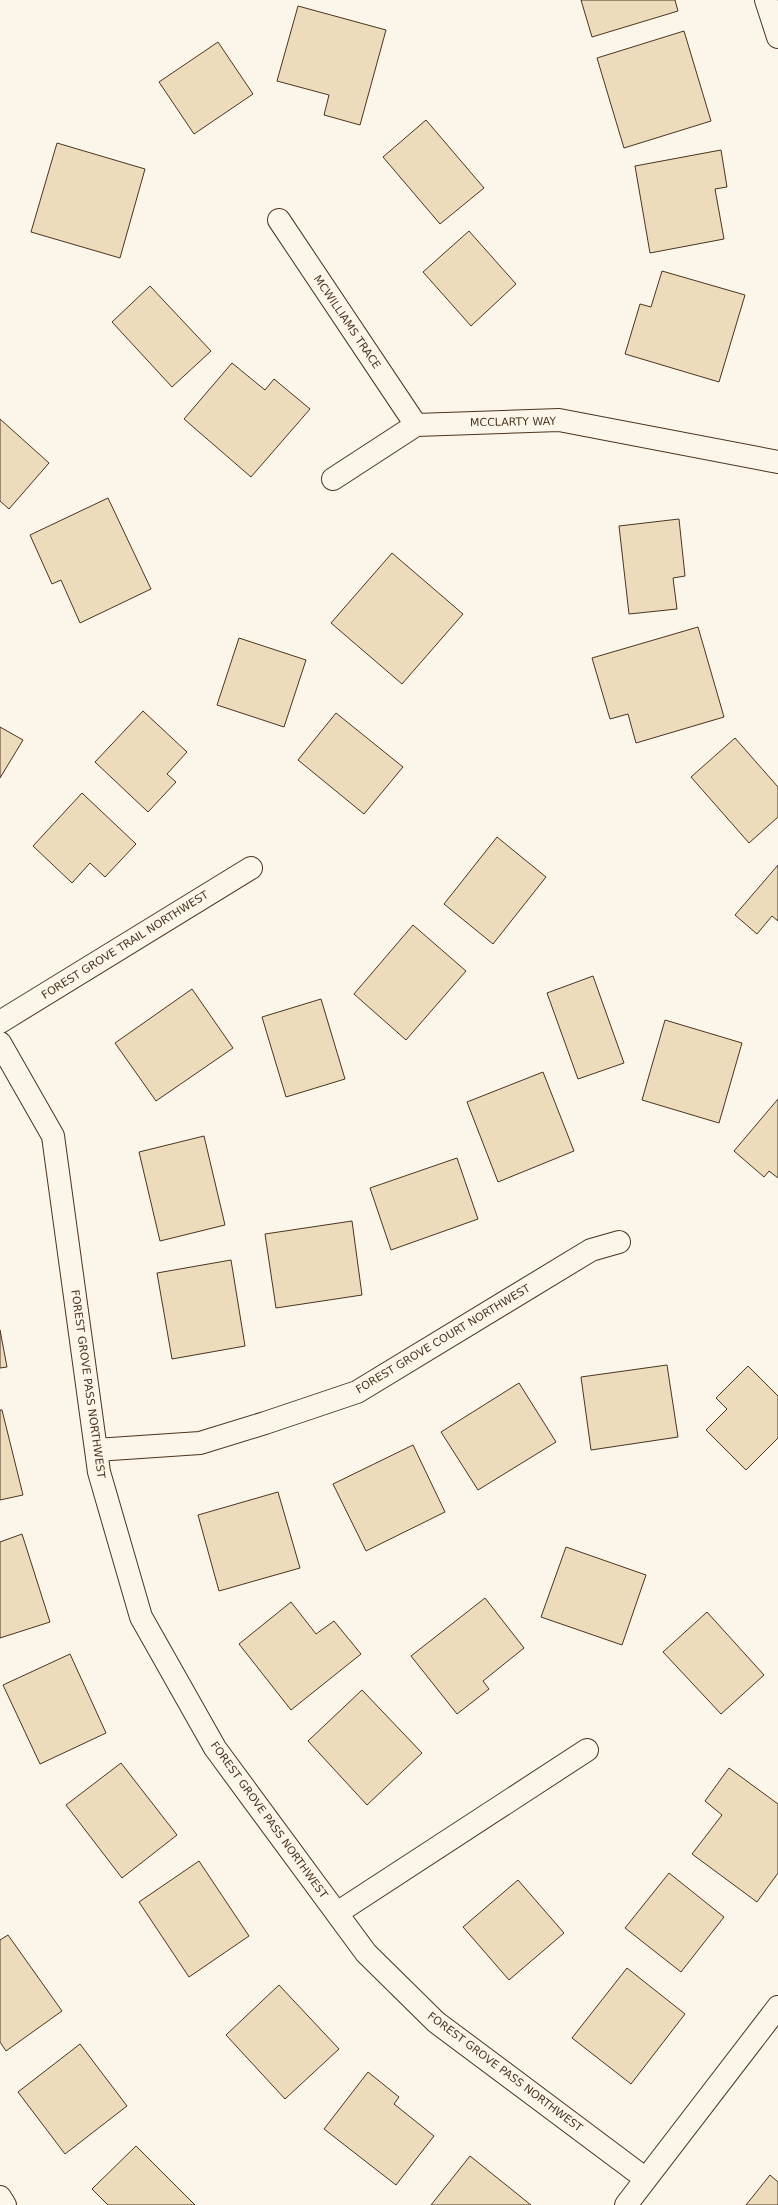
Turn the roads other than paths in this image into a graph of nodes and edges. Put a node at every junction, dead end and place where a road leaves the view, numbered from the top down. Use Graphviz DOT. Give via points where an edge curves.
graph roads {
  1 [pos="766,0"];
  2 [pos="778,37"];
  3 [pos="279,220"];
  4 [pos="416,425"];
  5 [pos="778,462"];
  6 [pos="333,479"];
  7 [pos="251,868"];
  8 [pos="0,1022"];
  9 [pos="0,1043"];
  10 [pos="619,1242"];
  11 [pos="96,1450"];
  12 [pos="586,1750"];
  13 [pos="337,1913"];
  14 [pos="778,2007"];
  15 [pos="646,2179"];
  16 [pos="0,2197"];
  17 [pos="5,2205"];
  18 [pos="626,2205"];
  1 -- 2 [label="street"];
  3 -- 4 [label="street, MCWILLIAMS TRACE"];
  4 -- 5 [label="street, MCCLARTY WAY" via="559,420"];
  4 -- 6 [label="street"];
  7 -- 8 [label="street, FOREST GROVE TRAIL NORTHWEST"];
  9 -- 11 [label="street, FOREST GROVE PASS NORTHWEST" via="53,1136"];
  10 -- 11 [label="street, FOREST GROVE COURT NORTHWEST" via="591,1250 357,1392 200,1443"];
  11 -- 13 [label="street, FOREST GROVE PASS NORTHWEST" via="141,1617 215,1748"];
  12 -- 13 [label="street"];
  13 -- 15 [label="street, FOREST GROVE PASS NORTHWEST" via="366,1953 436,2022"];
  14 -- 15 [label="street"];
  15 -- 18 [label="street"];
  16 -- 17 [label="street"];
}
